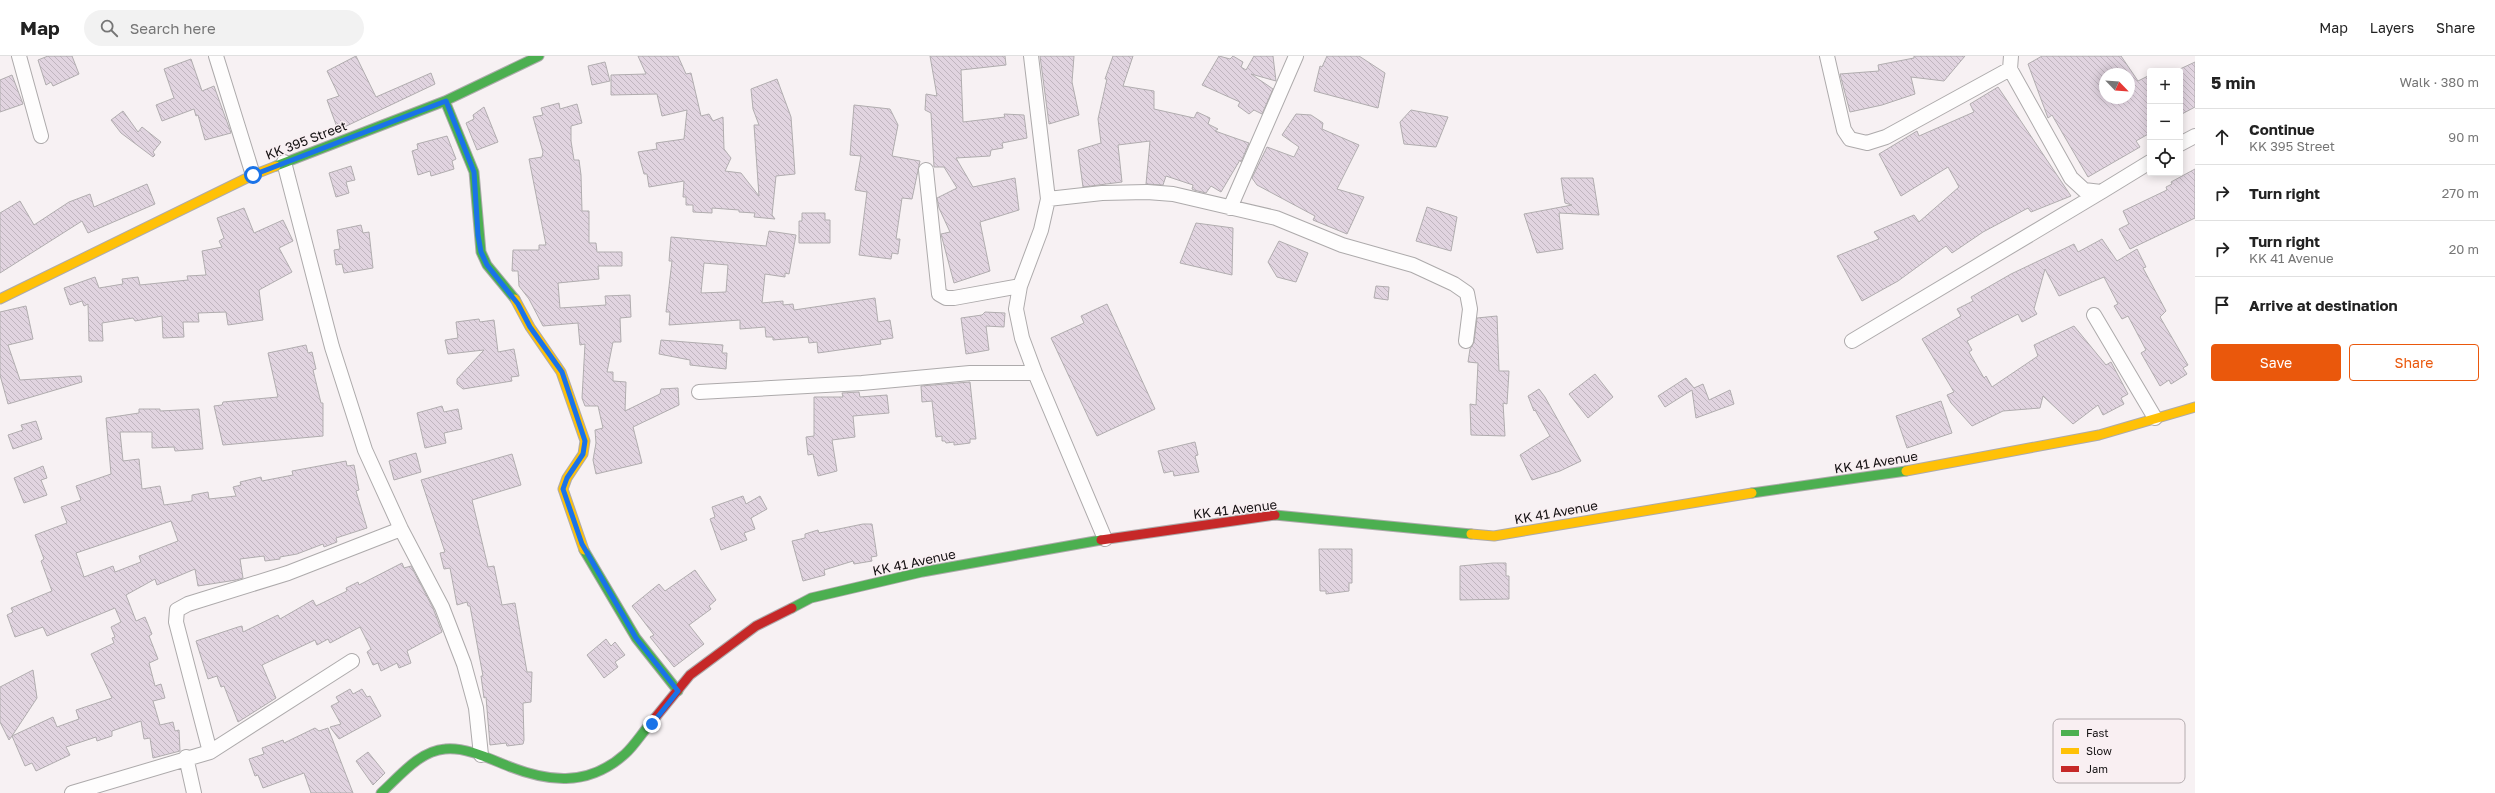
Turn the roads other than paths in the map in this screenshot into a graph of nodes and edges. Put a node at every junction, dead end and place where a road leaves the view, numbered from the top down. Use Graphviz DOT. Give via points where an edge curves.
graph roads {
  1 [pos="19,56"];
  2 [pos="216,56"];
  3 [pos="539,56"];
  4 [pos="1031,56"];
  5 [pos="1296,56"];
  6 [pos="1827,56"];
  7 [pos="2010,63"];
  8 [pos="446,101"];
  9 [pos="41,136"];
  10 [pos="2195,136"];
  11 [pos="2183,142"];
  12 [pos="284,162"];
  13 [pos="2147,164"];
  14 [pos="926,170"];
  15 [pos="253,175"];
  16 [pos="2101,192"];
  17 [pos="1048,199"];
  18 [pos="1230,208"];
  19 [pos="1020,286"];
  20 [pos="0,299"];
  21 [pos="2094,315"];
  22 [pos="1466,341"];
  23 [pos="1852,341"];
  24 [pos="1035,373"];
  25 [pos="699,392"];
  26 [pos="2195,408"];
  27 [pos="2155,418"];
  28 [pos="401,529"];
  29 [pos="1105,539"];
  30 [pos="352,661"];
  31 [pos="678,691"];
  32 [pos="210,752"];
  33 [pos="481,755"];
  34 [pos="186,757"];
  35 [pos="72,793"];
  36 [pos="194,793"];
  37 [pos="381,793"];
  1 -- 9 [label="street"];
  2 -- 15 [label="street"];
  3 -- 8 [label="street, KK 395 Street"];
  4 -- 17 [label="street"];
  5 -- 18 [label="street"];
  6 -- 7 [label="street" via="1844,130 1850,139 1867,143 1886,137"];
  7 -- 16 [label="street" via="2071,178 2084,190"];
  8 -- 12 [label="street, KK 395 Street"];
  8 -- 31 [label="street" via="474,172 481,252 487,265 518,304 530,327 562,372 585,441 583,454 563,489 582,544 636,638"];
  10 -- 11 [label="street"];
  12 -- 15 [label="street, KK 395 Street"];
  12 -- 28 [label="street" via="344,384 365,450"];
  13 -- 16 [label="street"];
  14 -- 19 [label="street" via="939,294 946,298 954,298"];
  15 -- 20 [label="street, KK 395 Street"];
  16 -- 23 [label="street"];
  17 -- 18 [label="street" via="1102,193 1147,192 1173,194"];
  17 -- 19 [label="street" via="1041,230"];
  18 -- 22 [label="street" via="1276,218 1342,245 1413,265 1454,284 1467,293 1470,308"];
  19 -- 24 [label="street" via="1016,308 1022,338"];
  21 -- 27 [label="street"];
  24 -- 25 [label="street" via="970,374"];
  24 -- 29 [label="street"];
  26 -- 27 [label="street, KK 41 Avenue"];
  27 -- 29 [label="street, KK 41 Avenue" via="2099,435 1899,472 1689,502 1494,536 1274,515"];
  28 -- 32 [label="street" via="288,573 188,604 177,610 176,622"];
  28 -- 33 [label="street" via="442,608 464,664 476,708"];
  29 -- 31 [label="street, KK 41 Avenue" via="922,572 811,598 756,626 690,675"];
  30 -- 32 [label="street"];
  31 -- 33 [label="street, KK 41 Avenue" via="625,754 600,771 570,780 530,775"];
  32 -- 34 [label="street"];
  33 -- 37 [label="street, KK 41 Avenue" via="445,749 422,756"];
  34 -- 35 [label="street"];
  34 -- 36 [label="street"];
}
